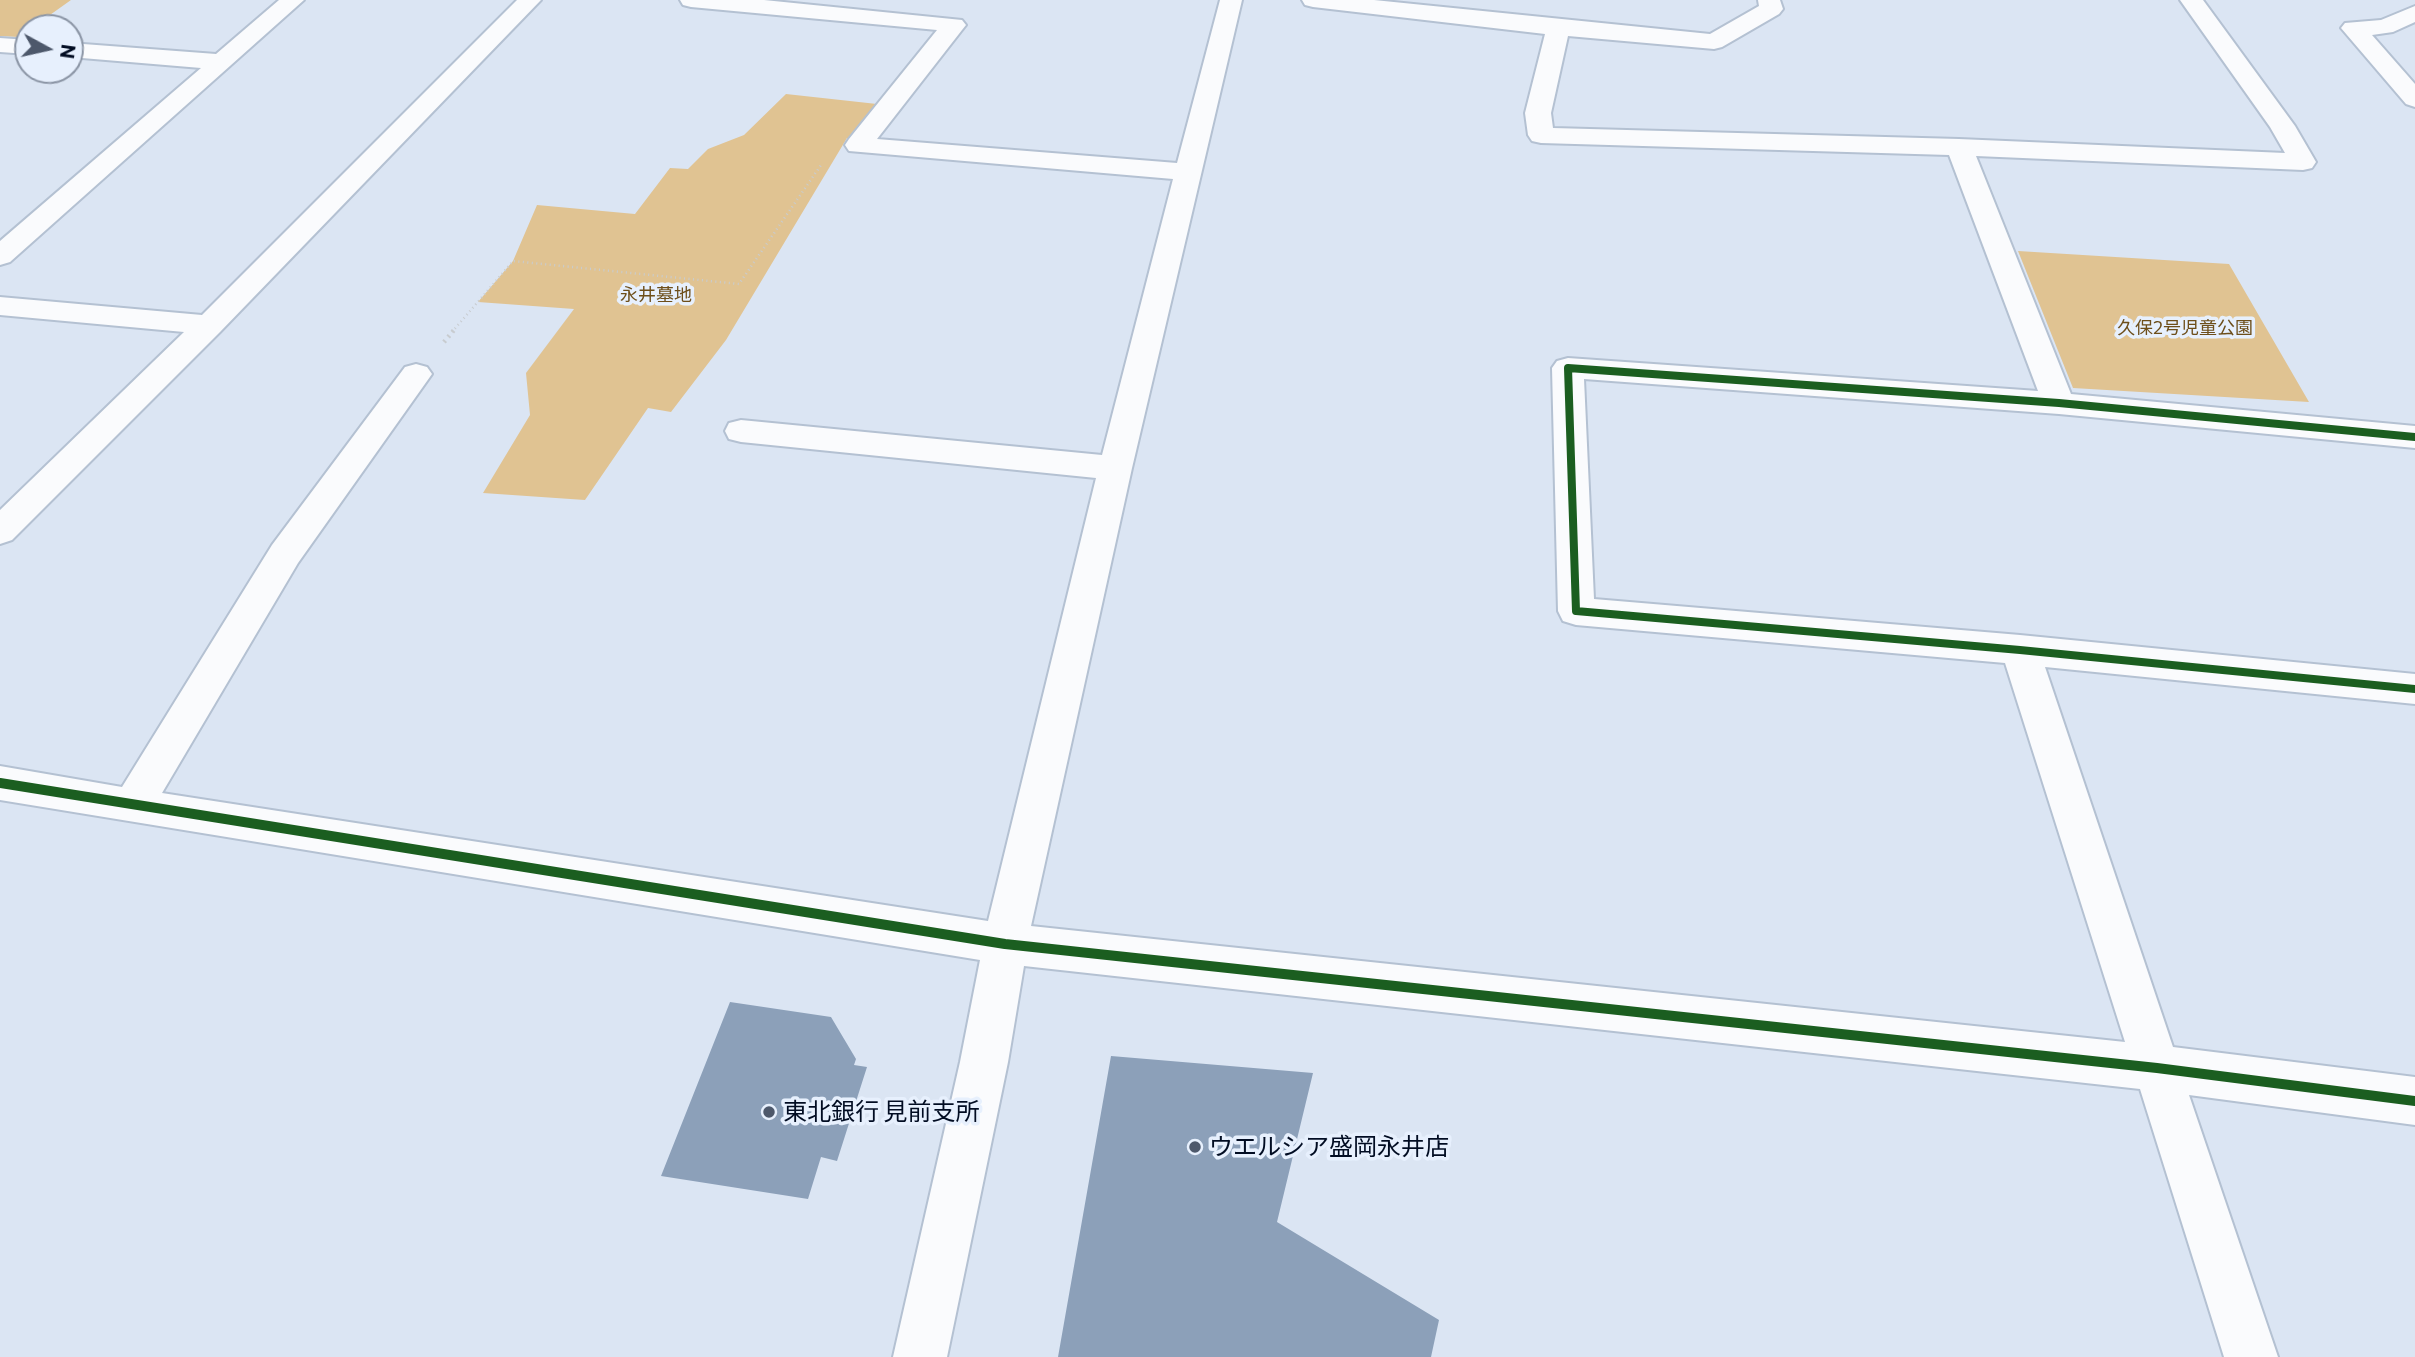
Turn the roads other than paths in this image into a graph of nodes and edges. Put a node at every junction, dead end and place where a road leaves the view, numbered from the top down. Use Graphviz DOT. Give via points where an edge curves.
graph roads {
  1 [pos="293,0"];
  2 [pos="530,0"];
  3 [pos="691,0"];
  4 [pos="1231,0"];
  5 [pos="1313,0"];
  6 [pos="1769,0"];
  7 [pos="2191,0"];
  8 [pos="2415,13"];
  9 [pos="1558,28"];
  10 [pos="84,51"];
  11 [pos="223,62"];
  12 [pos="2415,99"];
  13 [pos="1959,147"];
  14 [pos="1189,172"];
  15 [pos="0,256"];
  16 [pos="0,306"];
  17 [pos="209,325"];
  18 [pos="416,374"];
  19 [pos="2059,403"];
  20 [pos="741,431"];
  21 [pos="2415,437"];
  22 [pos="1115,468"];
  23 [pos="0,531"];
  24 [pos="2020,650"];
  25 [pos="2415,689"];
  26 [pos="0,783"];
  27 [pos="132,806"];
  28 [pos="1005,944"];
  29 [pos="2157,1068"];
  30 [pos="2415,1101"];
  31 [pos="920,1357"];
  32 [pos="2251,1357"];
  1 -- 11 [label="street"];
  2 -- 17 [label="street"];
  3 -- 14 [label="street" via="954,25 858,145"];
  4 -- 14 [label="street"];
  5 -- 9 [label="street"];
  6 -- 9 [label="street" via="1770,9 1714,42"];
  7 -- 13 [label="street" via="2303,162"];
  8 -- 12 [label="street" via="2385,27 2353,28"];
  9 -- 13 [label="street" via="1538,113 1541,135"];
  10 -- 11 [label="street"];
  11 -- 15 [label="street"];
  13 -- 19 [label="street"];
  14 -- 22 [label="street"];
  16 -- 17 [label="street"];
  17 -- 23 [label="street"];
  18 -- 27 [label="street" via="285,554"];
  19 -- 21 [label="street"];
  19 -- 24 [label="street" via="1568,368 1576,611"];
  20 -- 22 [label="street"];
  22 -- 28 [label="street"];
  24 -- 25 [label="street"];
  24 -- 29 [label="street"];
  26 -- 27 [label="street"];
  27 -- 28 [label="street"];
  28 -- 29 [label="street"];
  28 -- 31 [label="street"];
  29 -- 30 [label="street"];
  29 -- 32 [label="street"];
}
